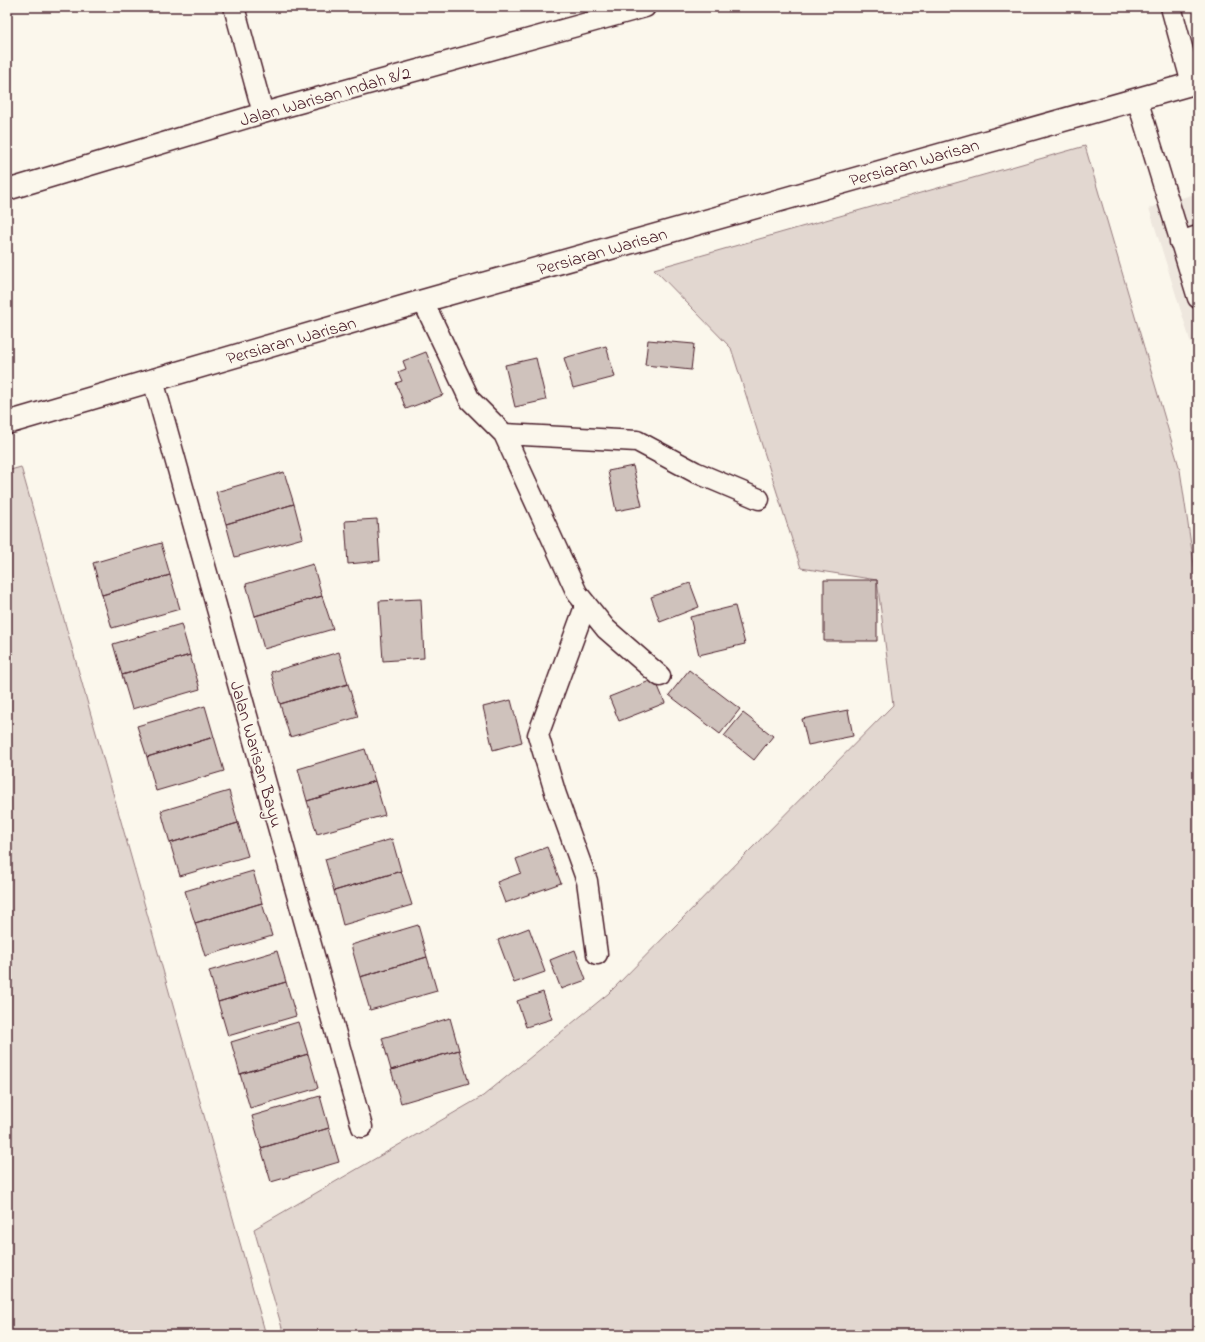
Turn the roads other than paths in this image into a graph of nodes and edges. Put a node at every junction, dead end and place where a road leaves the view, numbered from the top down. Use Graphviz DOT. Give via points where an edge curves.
graph roads {
  1 [pos="234,7"];
  2 [pos="645,7"];
  3 [pos="1171,7"];
  4 [pos="1195,83"];
  5 [pos="1137,99"];
  6 [pos="263,113"];
  7 [pos="7,190"];
  8 [pos="1189,239"];
  9 [pos="1198,298"];
  10 [pos="423,302"];
  11 [pos="153,380"];
  12 [pos="7,423"];
  13 [pos="504,434"];
  14 [pos="759,500"];
  15 [pos="586,604"];
  16 [pos="660,676"];
  17 [pos="597,954"];
  18 [pos="362,1127"];
  1 -- 6 [label="street"];
  2 -- 6 [label="street, Jalan Warisan Indah 8/2"];
  3 -- 4 [label="street"];
  4 -- 5 [label="main road, Persiaran Warisan"];
  5 -- 8 [label="street"];
  5 -- 10 [label="main road, Persiaran Warisan"];
  6 -- 7 [label="street, Jalan Warisan Indah 8/2"];
  8 -- 9 [label="street"];
  10 -- 11 [label="main road, Persiaran Warisan"];
  10 -- 13 [label="street" via="470,400"];
  11 -- 12 [label="main road, Persiaran Warisan"];
  11 -- 18 [label="street, Jalan Warisan Bayu"];
  13 -- 14 [label="street" via="637,441 695,472"];
  13 -- 15 [label="street" via="577,593"];
  15 -- 16 [label="street" via="606,629"];
  15 -- 17 [label="street" via="538,735 556,795 587,881"];
}
